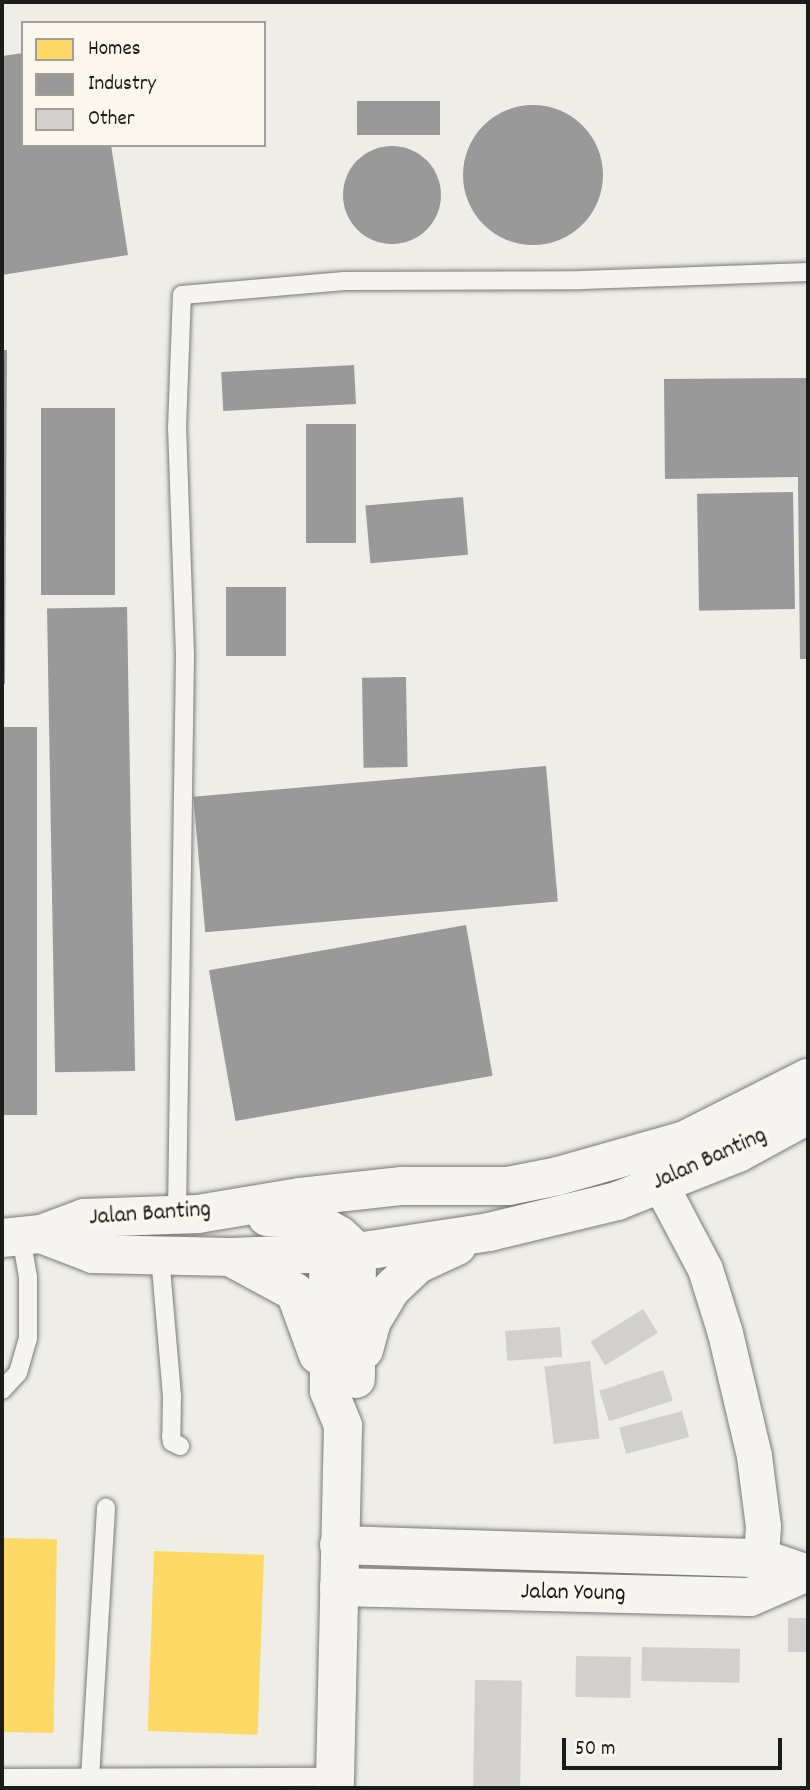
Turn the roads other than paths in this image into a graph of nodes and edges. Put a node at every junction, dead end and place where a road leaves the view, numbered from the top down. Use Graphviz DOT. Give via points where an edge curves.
graph roads {
  1 [pos="808,272"];
  2 [pos="808,1078"];
  3 [pos="808,1115"];
  4 [pos="659,1182"];
  5 [pos="508,1186"];
  6 [pos="187,1214"];
  7 [pos="489,1231"];
  8 [pos="21,1236"];
  9 [pos="341,1246"];
  10 [pos="160,1256"];
  11 [pos="232,1257"];
  12 [pos="342,1385"];
  13 [pos="2,1390"];
  14 [pos="180,1446"];
  15 [pos="106,1507"];
  16 [pos="339,1545"];
  17 [pos="761,1558"];
  18 [pos="806,1574"];
  19 [pos="339,1587"];
  20 [pos="2,1778"];
  21 [pos="90,1778"];
  22 [pos="211,1783"];
  23 [pos="335,1783"];
  1 -- 6 [label="lane" via="581,280 344,281 182,295 177,429 185,655"];
  2 -- 5 [label="main road" via="685,1140 599,1166"];
  3 -- 4 [label="main road, Jalan Banting" via="738,1153"];
  4 -- 7 [label="main road, Jalan Banting" via="617,1202"];
  4 -- 17 [label="street" via="705,1269 725,1333 754,1456 763,1526"];
  5 -- 6 [label="main road, Jalan Banting" via="402,1186"];
  5 -- 9 [label="main road" via="367,1212"];
  6 -- 8 [label="main road, Jalan Banting" via="84,1218"];
  6 -- 9 [label="main road" via="311,1219"];
  7 -- 9 [label="main road"];
  7 -- 12 [label="main road" via="418,1264 391,1289"];
  8 -- 10 [label="main road" via="93,1254"];
  8 -- 13 [label="lane" via="28,1277 27,1339 18,1373"];
  9 -- 11 [label="main road"];
  9 -- 12 [label="main road"];
  10 -- 11 [label="main road"];
  10 -- 14 [label="lane" via="171,1436"];
  11 -- 12 [label="main road" via="295,1292"];
  12 -- 16 [label="main road"];
  15 -- 21 [label="lane"];
  16 -- 17 [label="main road, Jalan Young"];
  16 -- 19 [label="main road"];
  17 -- 18 [label="main road, Jalan Young"];
  18 -- 19 [label="main road, Jalan Young" via="750,1597"];
  19 -- 23 [label="main road"];
  20 -- 21 [label="lane"];
  21 -- 22 [label="lane"];
  22 -- 23 [label="lane"];
}
